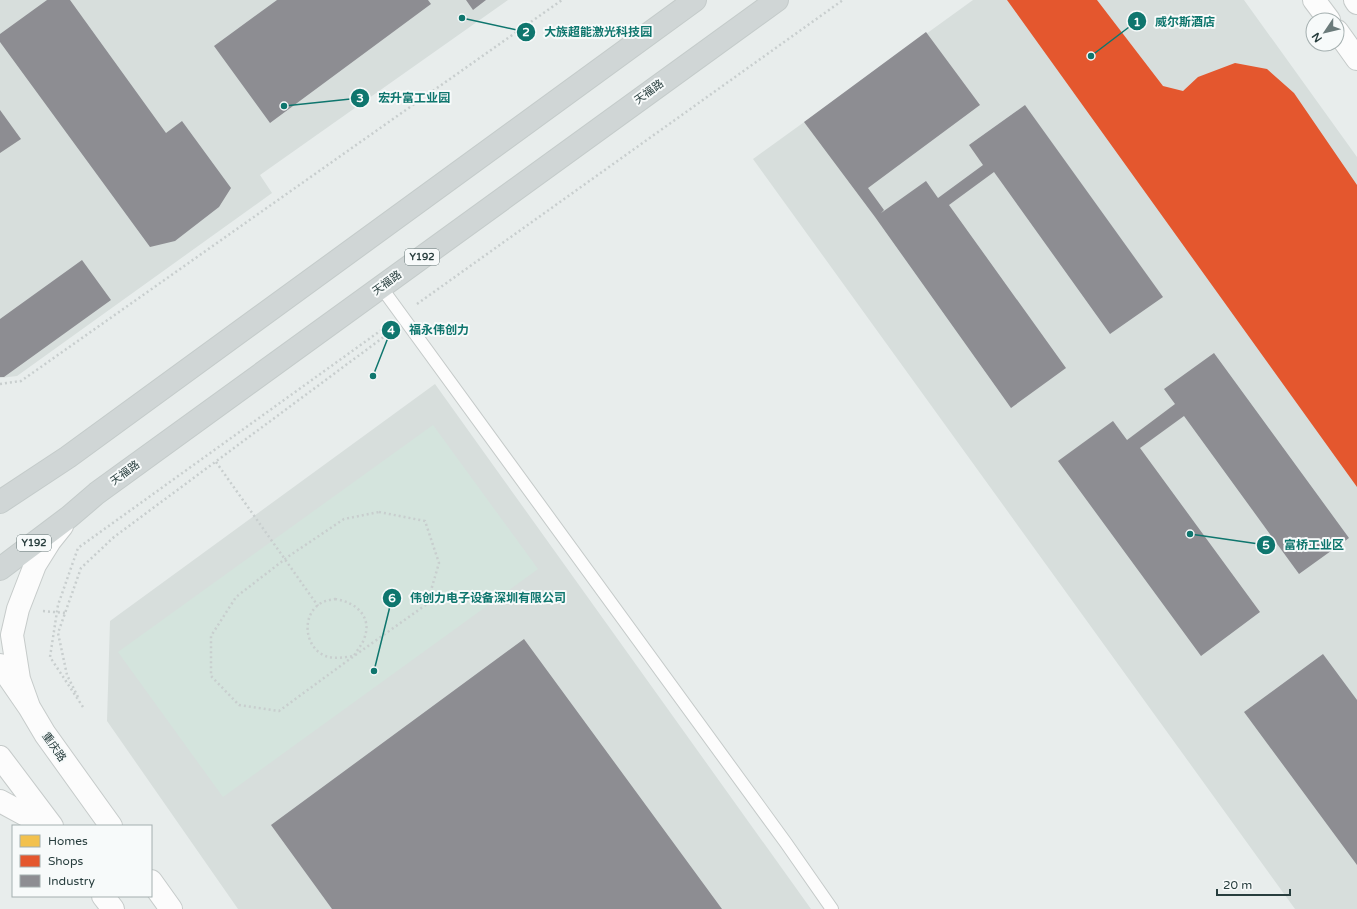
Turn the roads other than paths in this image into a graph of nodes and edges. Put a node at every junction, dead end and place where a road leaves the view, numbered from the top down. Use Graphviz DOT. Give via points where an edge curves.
graph roads {
  1 [pos="695,0"];
  2 [pos="776,0"];
  3 [pos="1314,0"];
  4 [pos="1355,0"];
  5 [pos="1357,3"];
  6 [pos="1323,12"];
  7 [pos="1345,42"];
  8 [pos="1357,59"];
  9 [pos="381,287"];
  10 [pos="33,479"];
  11 [pos="0,491"];
  12 [pos="0,502"];
  13 [pos="69,517"];
  14 [pos="0,569"];
  15 [pos="0,665"];
  16 [pos="29,707"];
  17 [pos="0,757"];
  18 [pos="0,801"];
  19 [pos="44,825"];
  20 [pos="51,825"];
  21 [pos="110,825"];
  22 [pos="152,882"];
  23 [pos="104,897"];
  24 [pos="113,909"];
  25 [pos="171,909"];
  26 [pos="832,909"];
  1 -- 10 [label="main road" via="74,453"];
  2 -- 9 [label="main road, 天福路 / Y192"];
  3 -- 6 [label="main road"];
  4 -- 5 [label="main road"];
  7 -- 8 [label="main road"];
  9 -- 13 [label="main road, 天福路 / Y192" via="97,493"];
  9 -- 26 [label="lane" via="782,836"];
  10 -- 11 [label="main road"];
  10 -- 12 [label="main road"];
  13 -- 14 [label="main road, 天福路 / Y192"];
  13 -- 16 [label="main road, Y192" via="35,564 18,609 12,635 19,679"];
  15 -- 16 [label="main road, 重庆路"];
  16 -- 21 [label="main road, 重庆路" via="45,734"];
  17 -- 20 [label="main road"];
  18 -- 19 [label="main road"];
  22 -- 25 [label="main road"];
  23 -- 24 [label="main road"];
}
